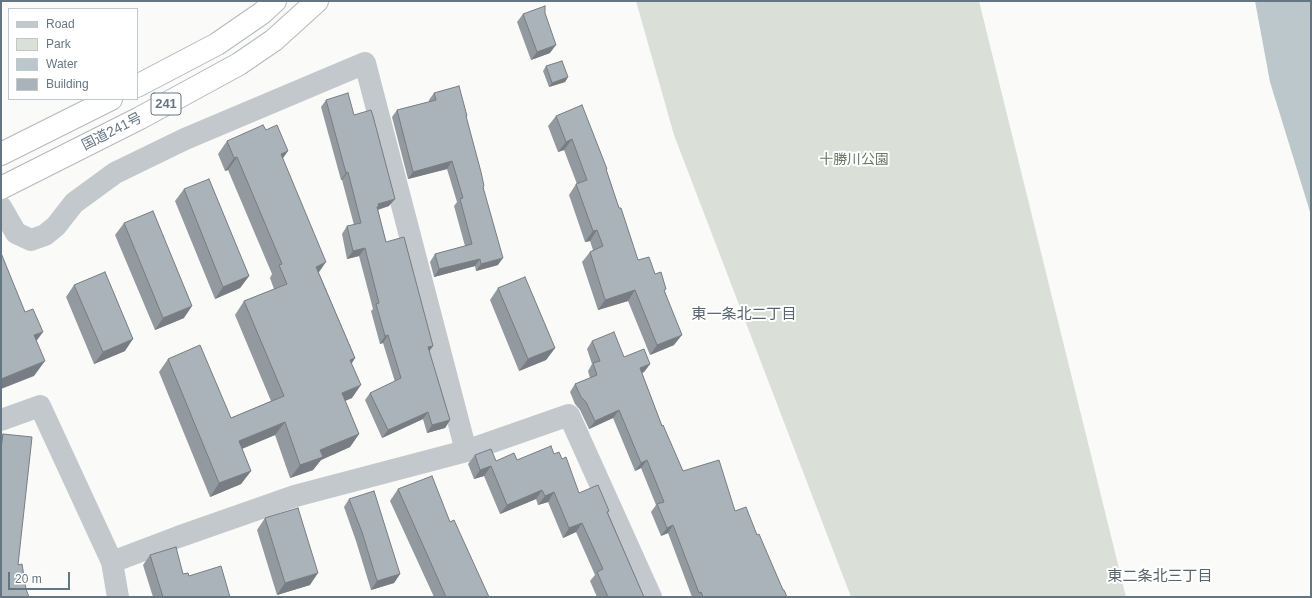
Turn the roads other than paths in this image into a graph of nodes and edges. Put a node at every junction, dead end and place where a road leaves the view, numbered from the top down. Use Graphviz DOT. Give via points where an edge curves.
graph roads {
  1 [pos="275,1"];
  2 [pos="317,1"];
  3 [pos="138,85"];
  4 [pos="109,100"];
  5 [pos="1,154"];
  6 [pos="1,188"];
  7 [pos="1,207"];
  8 [pos="1,420"];
  9 [pos="466,451"];
  10 [pos="112,562"];
  11 [pos="118,597"];
  12 [pos="651,597"];
  1 -- 3 [label="highway, 241" via="217,44"];
  2 -- 6 [label="highway, 国道241号 / 241" via="274,40 239,64 140,118"];
  4 -- 5 [label="highway"];
  7 -- 9 [label="street" via="16,232 31,240 45,235 56,226 74,203 115,173 185,139 365,63"];
  8 -- 10 [label="street" via="40,406"];
  9 -- 10 [label="street" via="295,496"];
  9 -- 12 [label="street" via="569,415"];
  10 -- 11 [label="street"];
}
